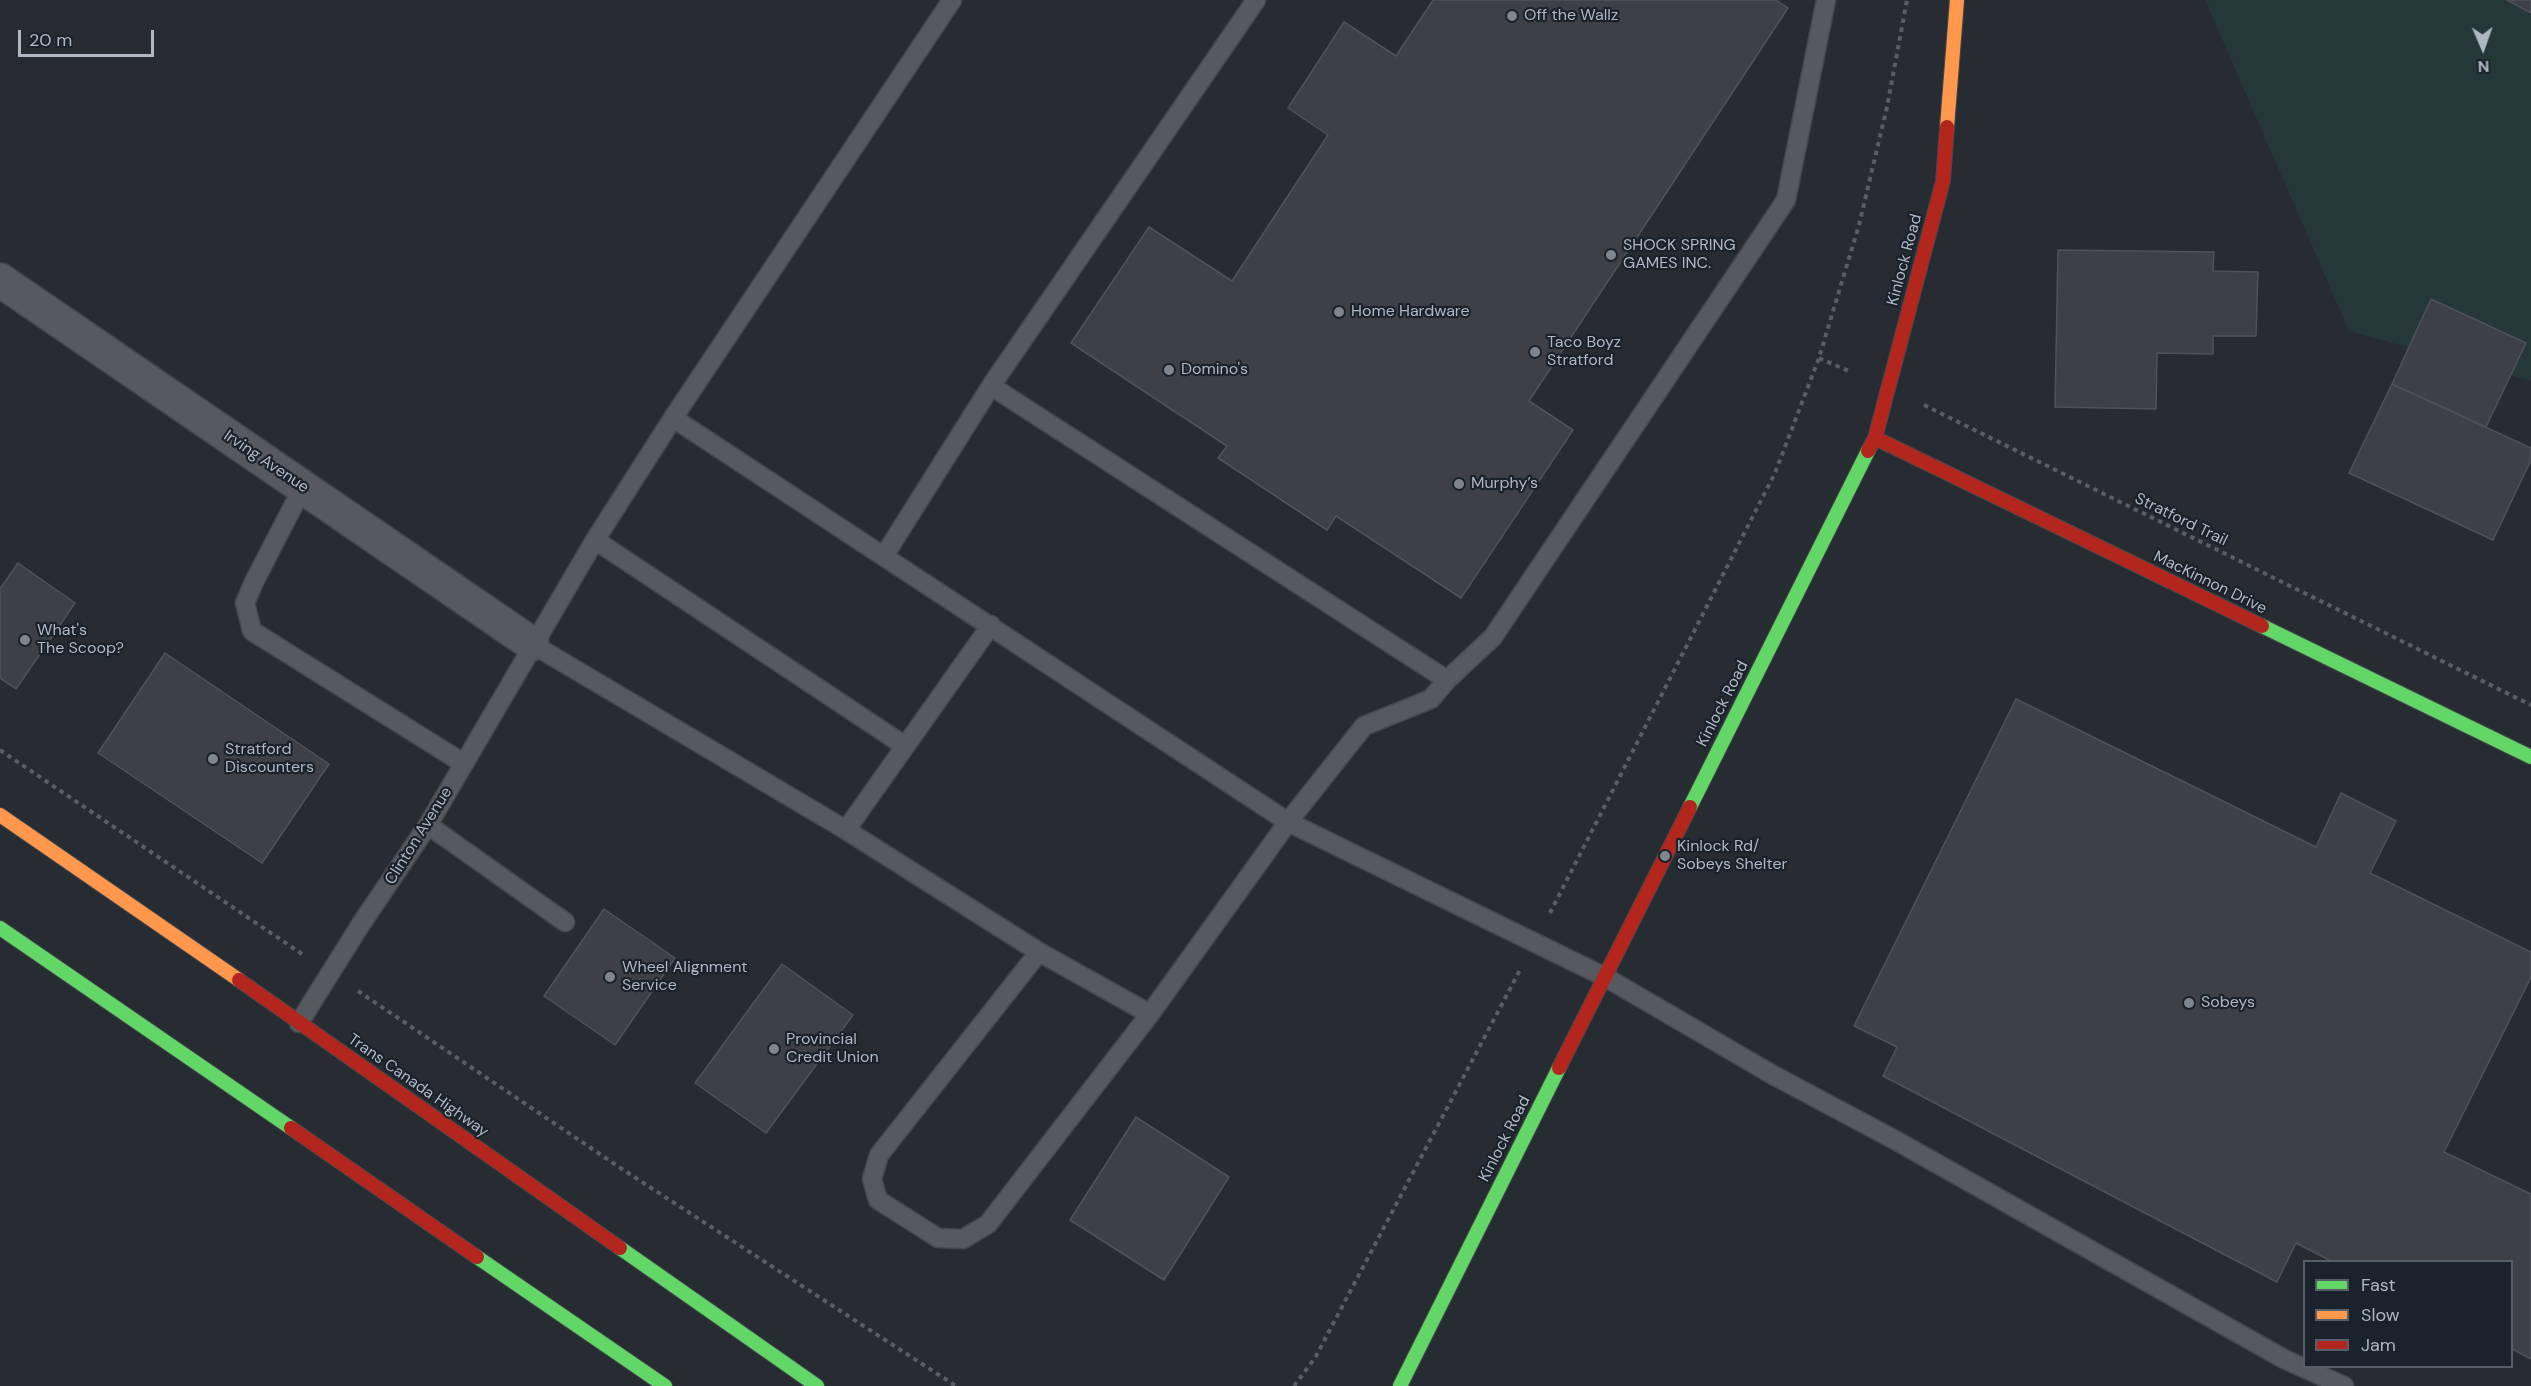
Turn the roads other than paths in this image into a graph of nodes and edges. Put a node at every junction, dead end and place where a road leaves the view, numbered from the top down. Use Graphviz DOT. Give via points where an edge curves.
graph roads {
  1 [pos="952,0"];
  2 [pos="1256,0"];
  3 [pos="1826,0"];
  4 [pos="1957,0"];
  5 [pos="0,279"];
  6 [pos="991,386"];
  7 [pos="673,418"];
  8 [pos="1875,438"];
  9 [pos="303,487"];
  10 [pos="595,540"];
  11 [pos="884,556"];
  12 [pos="992,625"];
  13 [pos="532,644"];
  14 [pos="1447,680"];
  15 [pos="905,746"];
  16 [pos="2531,757"];
  17 [pos="463,763"];
  18 [pos="0,815"];
  19 [pos="1288,822"];
  20 [pos="428,825"];
  21 [pos="846,830"];
  22 [pos="565,922"];
  23 [pos="0,928"];
  24 [pos="1039,952"];
  25 [pos="1605,977"];
  26 [pos="1150,1014"];
  27 [pos="299,1023"];
  28 [pos="2303,1368"];
  29 [pos="2304,1368"];
  30 [pos="665,1386"];
  31 [pos="817,1386"];
  32 [pos="1400,1386"];
  33 [pos="2344,1386"];
  1 -- 7 [label="lane, Clinton Avenue"];
  2 -- 6 [label="lane"];
  3 -- 14 [label="lane" via="1786,200 1493,637"];
  4 -- 8 [label="main road, Kinlock Road" via="1943,181"];
  5 -- 9 [label="street, Irving Avenue"];
  6 -- 11 [label="lane"];
  6 -- 14 [label="lane"];
  7 -- 10 [label="lane, Clinton Avenue"];
  7 -- 11 [label="lane"];
  8 -- 16 [label="main road, MacKinnon Drive"];
  8 -- 25 [label="main road, Kinlock Road"];
  9 -- 13 [label="street, Irving Avenue"];
  9 -- 17 [label="lane" via="245,603 252,632"];
  10 -- 13 [label="lane, Clinton Avenue"];
  10 -- 15 [label="lane"];
  11 -- 12 [label="lane"];
  12 -- 15 [label="lane"];
  12 -- 19 [label="lane"];
  13 -- 17 [label="lane, Clinton Avenue"];
  13 -- 21 [label="lane"];
  14 -- 19 [label="lane" via="1431,699 1364,726"];
  15 -- 21 [label="lane"];
  17 -- 20 [label="lane, Clinton Avenue"];
  18 -- 27 [label="main road, Trans Canada Highway"];
  19 -- 25 [label="lane"];
  19 -- 26 [label="lane"];
  20 -- 22 [label="lane"];
  20 -- 27 [label="lane, Clinton Avenue"];
  21 -- 24 [label="lane"];
  23 -- 30 [label="main road"];
  24 -- 26 [label="lane"];
  24 -- 26 [label="lane" via="879,1155 872,1179 878,1200 938,1238 963,1239 988,1224"];
  25 -- 28 [label="lane" via="1773,1075"];
  25 -- 32 [label="main road, Kinlock Road"];
  27 -- 31 [label="main road, Trans Canada Highway"];
  29 -- 33 [label="lane"];
}
